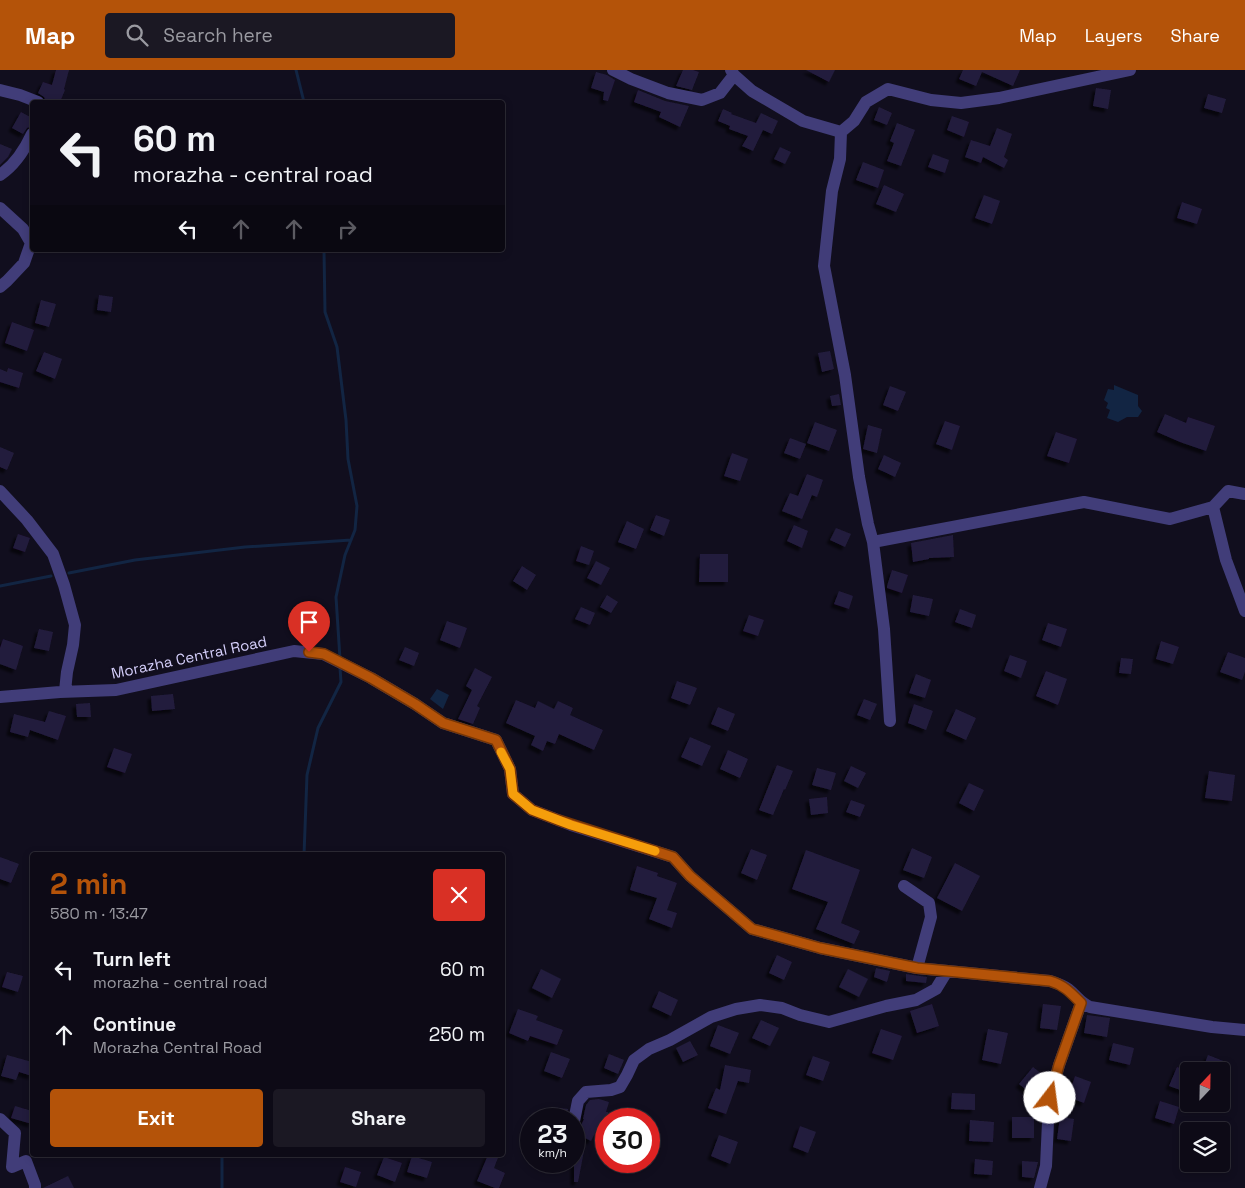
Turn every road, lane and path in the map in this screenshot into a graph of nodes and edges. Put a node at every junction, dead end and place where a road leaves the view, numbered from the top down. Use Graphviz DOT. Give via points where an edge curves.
graph roads {
  1 [pos="613,70"];
  2 [pos="1130,70"];
  3 [pos="732,72"];
  4 [pos="0,90"];
  5 [pos="32,100"];
  6 [pos="841,132"];
  7 [pos="30,138"];
  8 [pos="0,175"];
  9 [pos="0,208"];
  10 [pos="30,241"];
  11 [pos="30,246"];
  12 [pos="0,286"];
  13 [pos="0,491"];
  14 [pos="1245,494"];
  15 [pos="1213,507"];
  16 [pos="873,542"];
  17 [pos="1245,611"];
  18 [pos="65,692"];
  19 [pos="0,697"];
  20 [pos="890,722"];
  21 [pos="904,886"];
  22 [pos="917,968"];
  23 [pos="947,971"];
  24 [pos="1081,1003"];
  25 [pos="1245,1030"];
  26 [pos="577,1108"];
  27 [pos="0,1119"];
  28 [pos="35,1188"];
  29 [pos="1040,1188"];
  1 -- 3 [label="street" via="668,93 702,100 720,93"];
  2 -- 6 [label="street" via="962,103 888,90 866,102 854,121"];
  3 -- 6 [label="street" via="752,92 803,121"];
  4 -- 5 [label="street"];
  6 -- 16 [label="street" via="824,266"];
  7 -- 8 [label="street" via="24,151"];
  9 -- 10 [label="street" via="23,229"];
  11 -- 12 [label="street" via="24,264"];
  13 -- 18 [label="street" via="53,554 64,586 75,625"];
  14 -- 15 [label="street" via="1228,490"];
  15 -- 16 [label="street" via="1170,520 1084,502"];
  15 -- 17 [label="street" via="1226,560"];
  16 -- 20 [label="street" via="884,629"];
  18 -- 19 [label="street, Morazha Central Road"];
  18 -- 22 [label="street, Morazha Central Road" via="116,690 294,651 324,654 371,678 443,723 496,740 510,769 513,794 532,810 673,857 690,876 752,929 820,948"];
  21 -- 22 [label="street" via="929,903 932,917"];
  22 -- 23 [label="street, Morazha Central Road"];
  23 -- 24 [label="street, Morazha Central Road" via="1050,981 1068,989"];
  23 -- 26 [label="street" via="936,989 916,1000 828,1022 760,1004 711,1017 649,1049 634,1060 620,1087 586,1092"];
  24 -- 25 [label="street" via="1090,1008 1119,1013"];
  24 -- 29 [label="street" via="1050,1098 1046,1166"];
  27 -- 28 [label="street" via="15,1133 12,1167 26,1161"];
}
